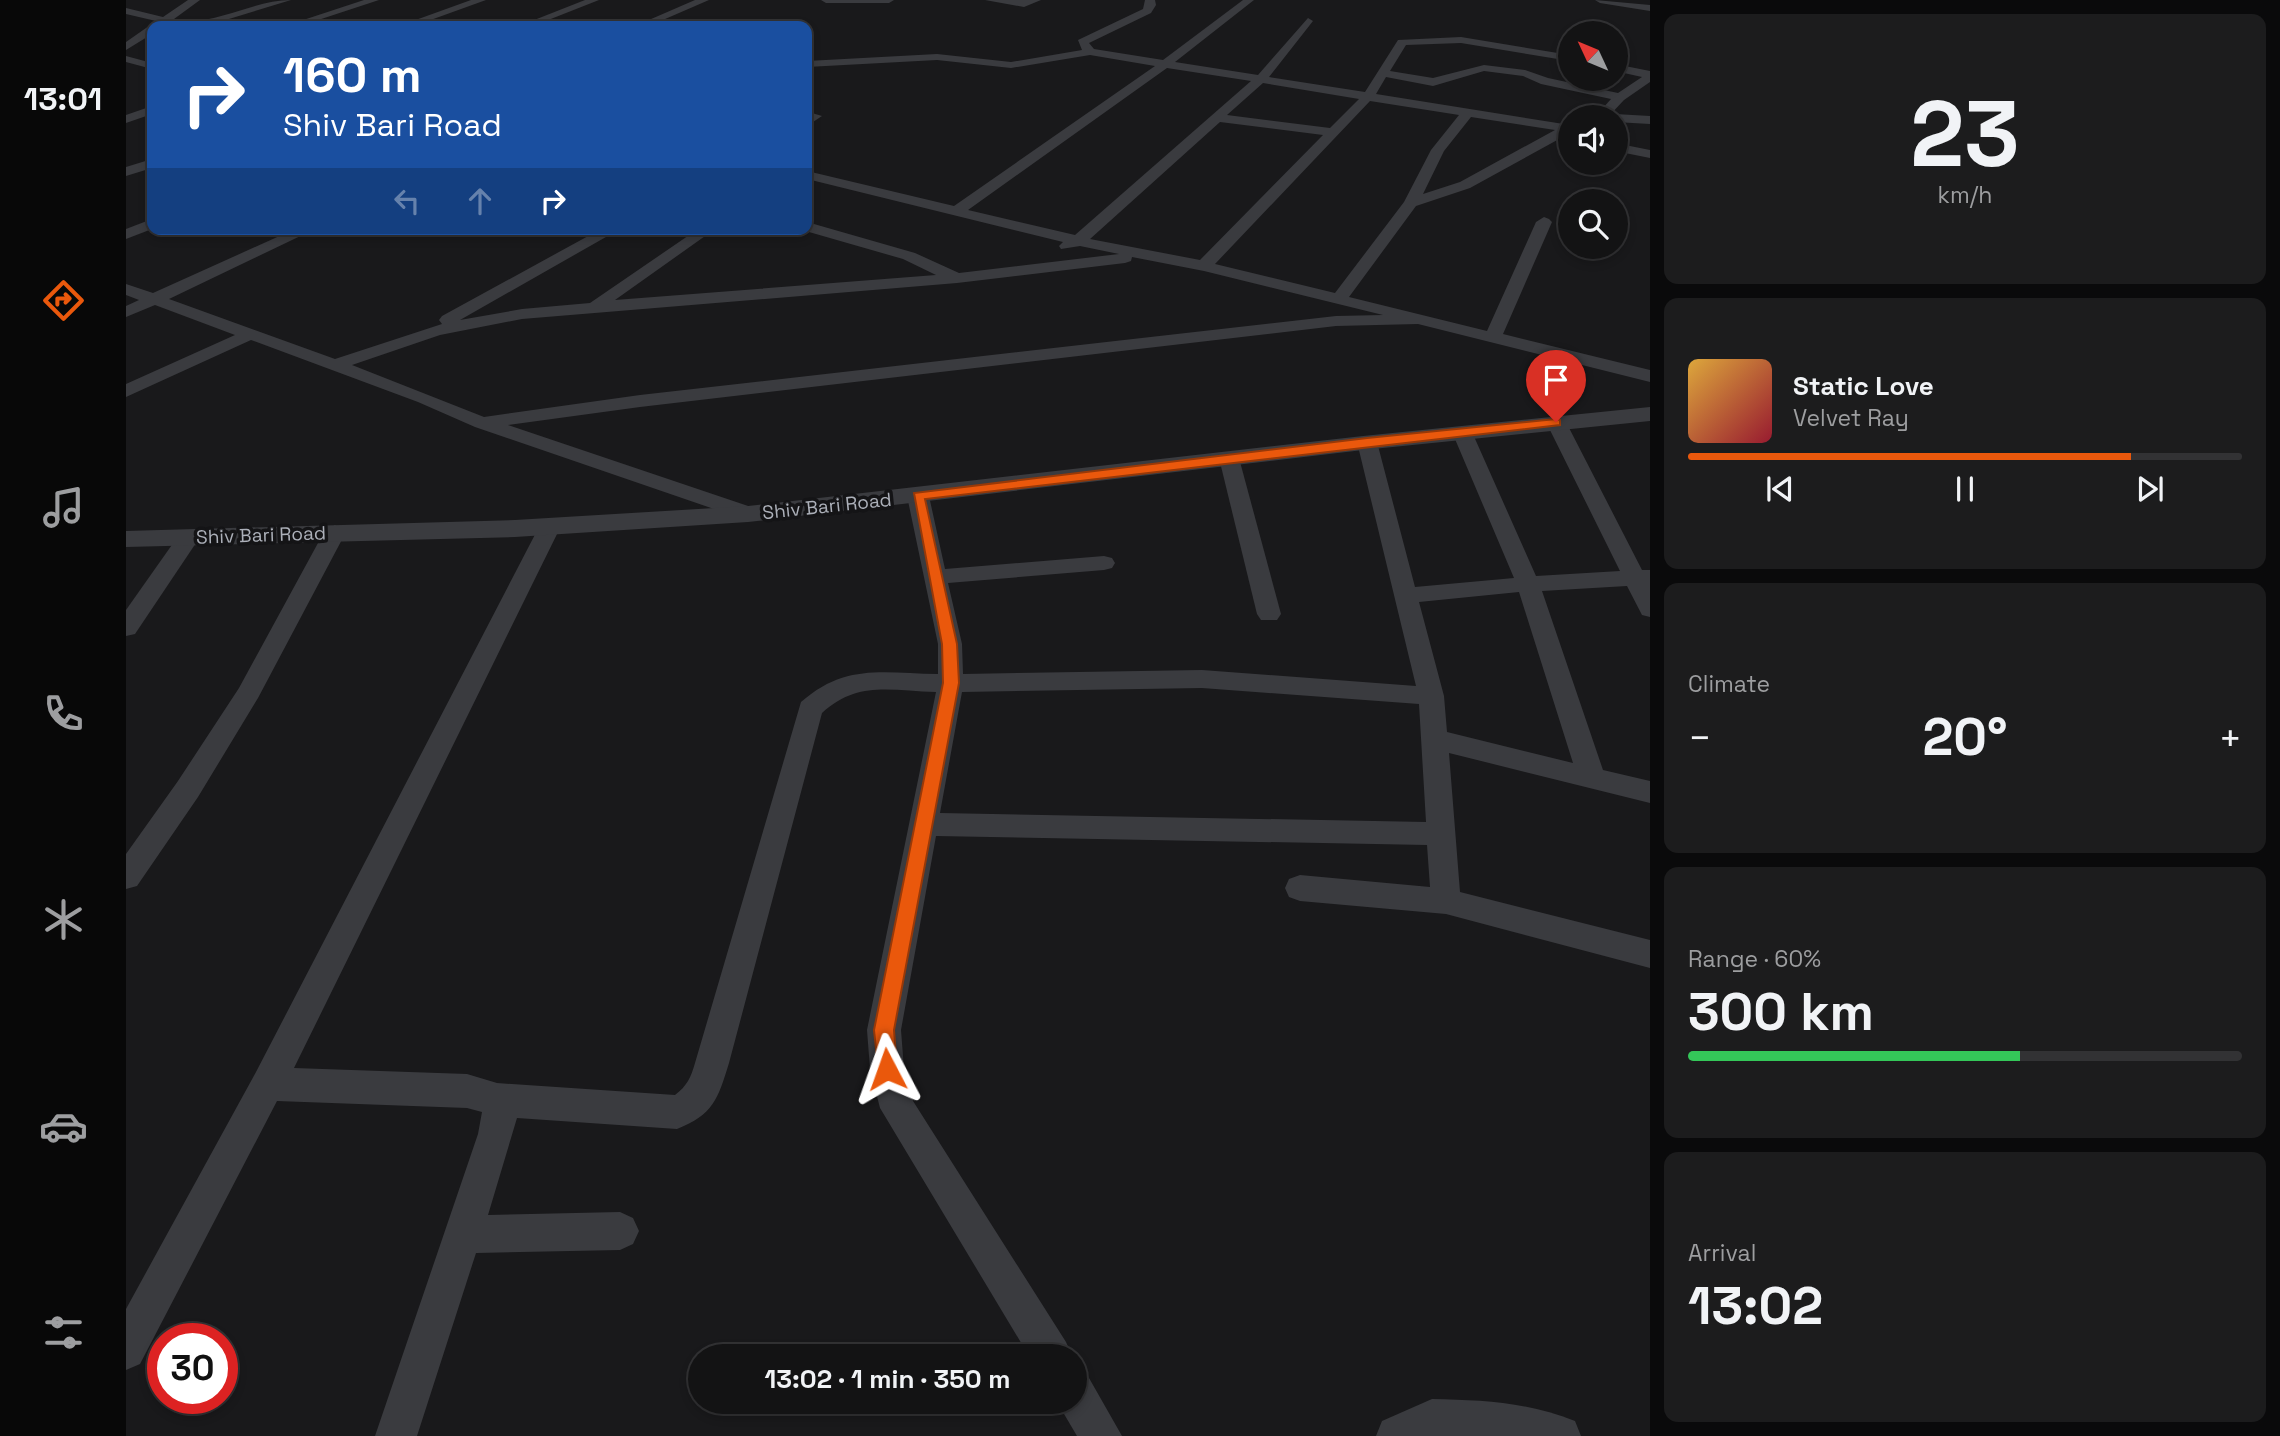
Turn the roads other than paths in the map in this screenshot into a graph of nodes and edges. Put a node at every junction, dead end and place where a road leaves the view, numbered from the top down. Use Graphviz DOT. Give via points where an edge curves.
graph roads {
  1 [pos="195,0"];
  2 [pos="286,0"];
  3 [pos="374,0"];
  4 [pos="481,0"];
  5 [pos="594,0"];
  6 [pos="704,0"];
  7 [pos="826,0"];
  8 [pos="890,0"];
  9 [pos="990,0"];
  10 [pos="1036,0"];
  11 [pos="1150,0"];
  12 [pos="1249,0"];
  13 [pos="1600,0"];
  14 [pos="1636,3"];
  15 [pos="1650,8"];
  16 [pos="126,11"];
  17 [pos="167,19"];
  18 [pos="164,21"];
  19 [pos="174,21"];
  20 [pos="211,21"];
  21 [pos="306,21"];
  22 [pos="419,21"];
  23 [pos="537,21"];
  24 [pos="652,21"];
  25 [pos="1308,21"];
  26 [pos="147,32"];
  27 [pos="126,47"];
  28 [pos="1090,52"];
  29 [pos="1558,56"];
  30 [pos="126,59"];
  31 [pos="1168,62"];
  32 [pos="812,64"];
  33 [pos="147,65"];
  34 [pos="1628,70"];
  35 [pos="1382,73"];
  36 [pos="1650,76"];
  37 [pos="1262,78"];
  38 [pos="1369,95"];
  39 [pos="1620,97"];
  40 [pos="1612,105"];
  41 [pos="147,112"];
  42 [pos="1467,113"];
  43 [pos="1217,118"];
  44 [pos="126,119"];
  45 [pos="1628,119"];
  46 [pos="1650,120"];
  47 [pos="1558,131"];
  48 [pos="1335,133"];
  49 [pos="1558,137"];
  50 [pos="1628,150"];
  51 [pos="1650,154"];
  52 [pos="147,165"];
  53 [pos="126,172"];
  54 [pos="812,175"];
  55 [pos="1411,203"];
  56 [pos="957,211"];
  57 [pos="1544,222"];
  58 [pos="147,226"];
  59 [pos="812,228"];
  60 [pos="126,234"];
  61 [pos="296,235"];
  62 [pos="602,235"];
  63 [pos="699,235"];
  64 [pos="1078,241"];
  65 [pos="1150,255"];
  66 [pos="1204,266"];
  67 [pos="1008,273"];
  68 [pos="957,278"];
  69 [pos="126,289"];
  70 [pos="153,300"];
  71 [pos="1338,300"];
  72 [pos="595,307"];
  73 [pos="126,312"];
  74 [pos="1414,320"];
  75 [pos="436,330"];
  76 [pos="248,335"];
  77 [pos="1492,339"];
  78 [pos="332,366"];
  79 [pos="1650,376"];
  80 [pos="126,391"];
  81 [pos="1650,414"];
  82 [pos="1556,422"];
  83 [pos="482,423"];
  84 [pos="1462,432"];
  85 [pos="1367,442"];
  86 [pos="1229,458"];
  87 [pos="918,496"];
  88 [pos="749,514"];
  89 [pos="549,528"];
  90 [pos="335,532"];
  91 [pos="189,537"];
  92 [pos="126,539"];
  93 [pos="1104,563"];
  94 [pos="936,577"];
  95 [pos="1643,577"];
  96 [pos="1528,584"];
  97 [pos="1406,596"];
  98 [pos="1650,609"];
  99 [pos="1269,614"];
  100 [pos="126,628"];
  101 [pos="951,683"];
  102 [pos="1431,696"];
  103 [pos="1434,739"];
  104 [pos="1592,779"];
  105 [pos="1650,792"];
  106 [pos="923,824"];
  107 [pos="1440,834"];
  108 [pos="126,877"];
  109 [pos="1300,888"];
  110 [pos="1446,901"];
  111 [pos="1650,954"];
  112 [pos="268,1084"];
  113 [pos="497,1100"];
  114 [pos="620,1231"];
  115 [pos="464,1234"];
  116 [pos="1045,1344"];
  117 [pos="126,1350"];
  118 [pos="1087,1414"];
  119 [pos="396,1436"];
  120 [pos="1101,1436"];
  121 [pos="1397,1436"];
  122 [pos="1559,1436"];
  1 -- 17 [label="street"];
  2 -- 20 [label="street"];
  3 -- 21 [label="street"];
  4 -- 22 [label="street"];
  5 -- 23 [label="street"];
  6 -- 24 [label="street"];
  7 -- 8 [label="street"];
  9 -- 10 [label="street" via="1024,4"];
  11 -- 28 [label="street" via="1147,11 1082,42"];
  12 -- 31 [label="street"];
  13 -- 14 [label="street"];
  14 -- 15 [label="street"];
  16 -- 17 [label="street"];
  17 -- 18 [label="street"];
  17 -- 19 [label="street"];
  25 -- 37 [label="street"];
  26 -- 27 [label="street"];
  28 -- 31 [label="street"];
  28 -- 32 [label="street" via="1011,65 937,57"];
  29 -- 35 [label="street" via="1497,44 1409,40 1402,42"];
  30 -- 33 [label="street"];
  31 -- 37 [label="street"];
  31 -- 56 [label="street"];
  34 -- 36 [label="street"];
  35 -- 38 [label="street"];
  35 -- 39 [label="street" via="1426,82 1484,68 1525,73"];
  36 -- 39 [label="street"];
  37 -- 38 [label="street"];
  37 -- 43 [label="street"];
  38 -- 42 [label="street"];
  38 -- 48 [label="street"];
  39 -- 40 [label="street"];
  41 -- 44 [label="street"];
  42 -- 47 [label="street"];
  42 -- 55 [label="street" via="1438,150"];
  43 -- 48 [label="street"];
  43 -- 64 [label="street"];
  45 -- 46 [label="street"];
  48 -- 66 [label="street"];
  49 -- 55 [label="street" via="1465,185"];
  50 -- 51 [label="street"];
  52 -- 53 [label="street"];
  54 -- 56 [label="street"];
  55 -- 71 [label="street"];
  56 -- 64 [label="street"];
  57 -- 77 [label="street"];
  58 -- 60 [label="street"];
  59 -- 68 [label="street" via="909,256"];
  61 -- 70 [label="street"];
  62 -- 75 [label="street" via="458,313"];
  63 -- 72 [label="street"];
  64 -- 65 [label="street"];
  64 -- 67 [label="street"];
  65 -- 66 [label="street"];
  65 -- 67 [label="street"];
  66 -- 71 [label="street"];
  67 -- 68 [label="street"];
  68 -- 72 [label="street"];
  69 -- 70 [label="street"];
  70 -- 73 [label="street"];
  70 -- 76 [label="street"];
  71 -- 74 [label="street"];
  72 -- 75 [label="street" via="522,314"];
  74 -- 77 [label="street"];
  74 -- 83 [label="street" via="1336,321"];
  75 -- 78 [label="street"];
  76 -- 78 [label="street"];
  76 -- 80 [label="street"];
  77 -- 79 [label="street"];
  78 -- 83 [label="street"];
  81 -- 82 [label="street, Shiv Bari Road"];
  82 -- 84 [label="street, Shiv Bari Road"];
  82 -- 95 [label="street"];
  83 -- 88 [label="street"];
  84 -- 85 [label="street, Shiv Bari Road"];
  84 -- 96 [label="street"];
  85 -- 86 [label="street, Shiv Bari Road"];
  85 -- 97 [label="street"];
  86 -- 87 [label="street, Shiv Bari Road"];
  86 -- 99 [label="street"];
  87 -- 88 [label="street, Shiv Bari Road"];
  87 -- 94 [label="street"];
  88 -- 89 [label="street, Shiv Bari Road"];
  89 -- 90 [label="street, Shiv Bari Road" via="389,535"];
  89 -- 112 [label="street"];
  90 -- 91 [label="street, Shiv Bari Road"];
  90 -- 108 [label="street" via="249,692"];
  91 -- 92 [label="street, Shiv Bari Road"];
  91 -- 100 [label="street"];
  93 -- 94 [label="street"];
  94 -- 101 [label="street" via="950,644"];
  95 -- 96 [label="street"];
  95 -- 98 [label="street"];
  96 -- 97 [label="street"];
  96 -- 104 [label="street"];
  97 -- 102 [label="street"];
  101 -- 102 [label="street" via="1202,679"];
  101 -- 106 [label="street"];
  101 -- 113 [label="street" via="858,681 830,691 810,709 712,1063 692,1105 677,1112"];
  102 -- 103 [label="street"];
  103 -- 104 [label="street"];
  103 -- 107 [label="street"];
  104 -- 105 [label="street"];
  106 -- 107 [label="street"];
  106 -- 116 [label="street" via="884,1030 887,1069 898,1108"];
  107 -- 110 [label="street"];
  109 -- 110 [label="street"];
  110 -- 111 [label="street"];
  112 -- 113 [label="street" via="467,1091"];
  112 -- 117 [label="street"];
  113 -- 115 [label="street" via="496,1134"];
  114 -- 115 [label="street"];
  115 -- 119 [label="street"];
  118 -- 120 [label="street"];
  121 -- 122 [label="street" via="1432,1420 1446,1420 1499,1421"];
}
